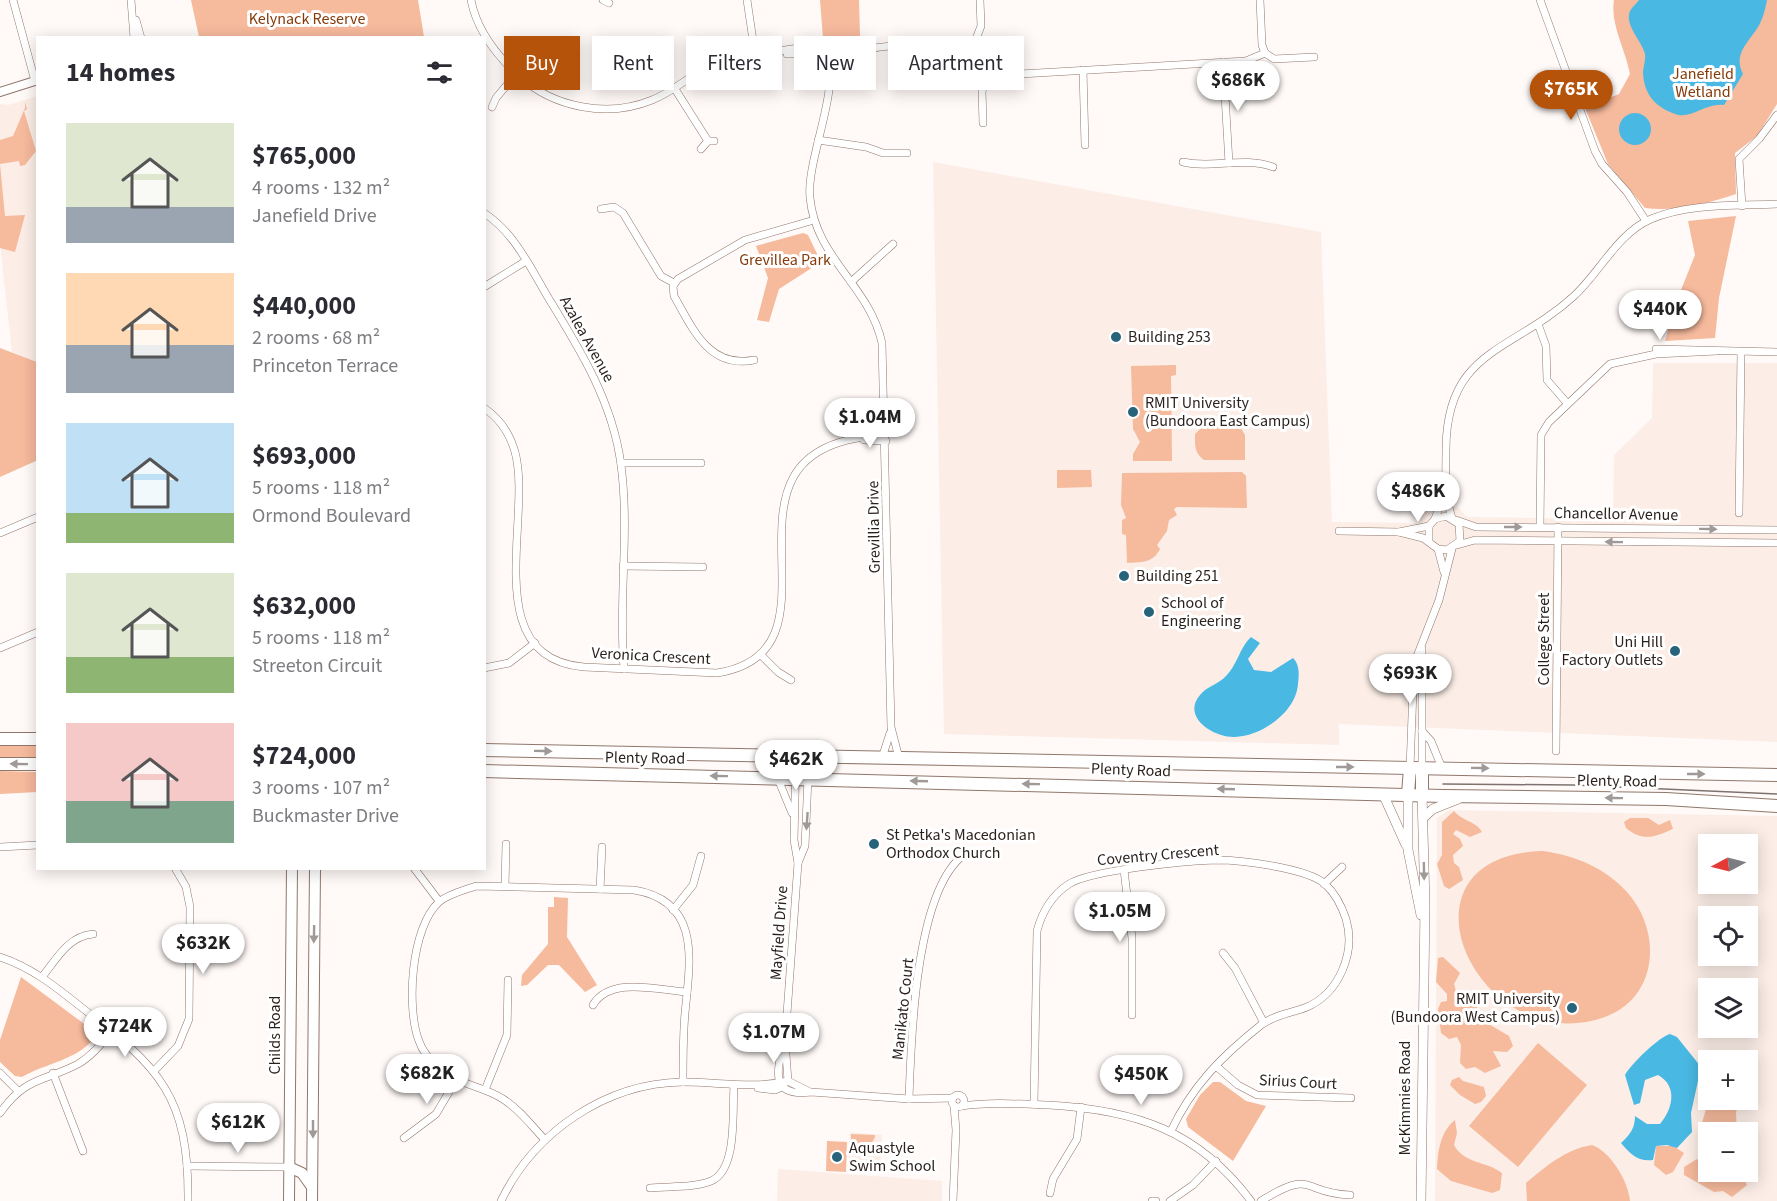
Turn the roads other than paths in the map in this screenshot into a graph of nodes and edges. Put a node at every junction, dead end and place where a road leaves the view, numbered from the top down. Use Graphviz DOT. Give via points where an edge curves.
graph roads {
  1 [pos="13,0"];
  2 [pos="131,0"];
  3 [pos="471,0"];
  4 [pos="747,0"];
  5 [pos="980,0"];
  6 [pos="1260,0"];
  7 [pos="1540,0"];
  8 [pos="133,9"];
  9 [pos="134,36"];
  10 [pos="140,36"];
  11 [pos="485,36"];
  12 [pos="752,36"];
  13 [pos="977,36"];
  14 [pos="486,38"];
  15 [pos="1265,53"];
  16 [pos="1314,57"];
  17 [pos="504,61"];
  18 [pos="1223,62"];
  19 [pos="1083,70"];
  20 [pos="1024,74"];
  21 [pos="36,75"];
  22 [pos="36,78"];
  23 [pos="686,82"];
  24 [pos="504,88"];
  25 [pos="675,89"];
  26 [pos="540,90"];
  27 [pos="826,90"];
  28 [pos="982,90"];
  29 [pos="0,92"];
  30 [pos="492,107"];
  31 [pos="1777,115"];
  32 [pos="983,123"];
  33 [pos="818,140"];
  34 [pos="1085,145"];
  35 [pos="701,149"];
  36 [pos="907,153"];
  37 [pos="1183,162"];
  38 [pos="1229,164"];
  39 [pos="1273,167"];
  40 [pos="1777,204"];
  41 [pos="1742,206"];
  42 [pos="601,209"];
  43 [pos="486,215"];
  44 [pos="814,220"];
  45 [pos="1646,221"];
  46 [pos="893,244"];
  47 [pos="526,261"];
  48 [pos="851,282"];
  49 [pos="674,283"];
  50 [pos="486,286"];
  51 [pos="1535,325"];
  52 [pos="1741,352"];
  53 [pos="1777,352"];
  54 [pos="754,360"];
  55 [pos="1567,404"];
  56 [pos="486,410"];
  57 [pos="886,438"];
  58 [pos="621,463"];
  59 [pos="701,463"];
  60 [pos="1445,489"];
  61 [pos="1739,513"];
  62 [pos="36,518"];
  63 [pos="1435,519"];
  64 [pos="1454,519"];
  65 [pos="1429,526"];
  66 [pos="1540,527"];
  67 [pos="1558,527"];
  68 [pos="1641,528"];
  69 [pos="1777,530"];
  70 [pos="1339,531"];
  71 [pos="1399,532"];
  72 [pos="0,533"];
  73 [pos="1429,541"];
  74 [pos="1558,542"];
  75 [pos="1641,543"];
  76 [pos="1777,543"];
  77 [pos="1454,547"];
  78 [pos="1438,549"];
  79 [pos="623,566"];
  80 [pos="703,567"];
  81 [pos="1444,572"];
  82 [pos="36,633"];
  83 [pos="535,643"];
  84 [pos="1423,643"];
  85 [pos="0,648"];
  86 [pos="760,654"];
  87 [pos="486,667"];
  88 [pos="620,669"];
  89 [pos="791,680"];
  90 [pos="891,727"];
  91 [pos="1422,731"];
  92 [pos="0,739"];
  93 [pos="36,740"];
  94 [pos="486,750"];
  95 [pos="1556,751"];
  96 [pos="802,755"];
  97 [pos="882,758"];
  98 [pos="899,758"];
  99 [pos="0,764"];
  100 [pos="36,764"];
  101 [pos="1416,768"];
  102 [pos="1442,768"];
  103 [pos="1777,768"];
  104 [pos="486,771"];
  105 [pos="1762,775"];
  106 [pos="1777,775"];
  107 [pos="778,777"];
  108 [pos="795,778"];
  109 [pos="808,778"];
  110 [pos="1383,794"];
  111 [pos="1408,794"];
  112 [pos="1422,795"];
  113 [pos="1469,796"];
  114 [pos="1777,806"];
  115 [pos="793,815"];
  116 [pos="1423,818"];
  117 [pos="506,844"];
  118 [pos="36,845"];
  119 [pos="0,847"];
  120 [pos="602,847"];
  121 [pos="1408,850"];
  122 [pos="701,856"];
  123 [pos="960,858"];
  124 [pos="798,863"];
  125 [pos="1342,867"];
  126 [pos="178,870"];
  127 [pos="291,870"];
  128 [pos="315,870"];
  129 [pos="416,870"];
  130 [pos="1124,870"];
  131 [pos="1324,884"];
  132 [pos="505,886"];
  133 [pos="600,889"];
  134 [pos="439,901"];
  135 [pos="673,910"];
  136 [pos="1423,923"];
  137 [pos="93,934"];
  138 [pos="1223,953"];
  139 [pos="0,957"];
  140 [pos="42,977"];
  141 [pos="508,980"];
  142 [pos="687,992"];
  143 [pos="593,1005"];
  144 [pos="1132,1015"];
  145 [pos="1264,1023"];
  146 [pos="112,1031"];
  147 [pos="1216,1066"];
  148 [pos="154,1071"];
  149 [pos="53,1073"];
  150 [pos="0,1074"];
  151 [pos="456,1080"];
  152 [pos="683,1082"];
  153 [pos="784,1084"];
  154 [pos="734,1086"];
  155 [pos="485,1090"];
  156 [pos="18,1091"];
  157 [pos="1351,1098"];
  158 [pos="909,1099"];
  159 [pos="990,1102"];
  160 [pos="956,1104"];
  161 [pos="1034,1104"];
  162 [pos="1081,1107"];
  163 [pos="0,1113"];
  164 [pos="1171,1131"];
  165 [pos="404,1138"];
  166 [pos="545,1140"];
  167 [pos="83,1151"];
  168 [pos="1216,1161"];
  169 [pos="188,1166"];
  170 [pos="289,1167"];
  171 [pos="312,1187"];
  172 [pos="650,1188"];
  173 [pos="1050,1192"];
  174 [pos="1350,1195"];
  175 [pos="188,1201"];
  176 [pos="289,1201"];
  177 [pos="312,1201"];
  178 [pos="501,1201"];
  179 [pos="953,1201"];
  180 [pos="1170,1201"];
  181 [pos="1251,1201"];
  182 [pos="1261,1201"];
  183 [pos="1421,1201"];
  1 -- 21 [label="street"];
  2 -- 8 [label="street"];
  3 -- 11 [label="street"];
  4 -- 12 [label="street"];
  5 -- 13 [label="street" via="981,26"];
  6 -- 15 [label="street"];
  7 -- 45 [label="street" via="1595,150"];
  8 -- 9 [label="street"];
  8 -- 10 [label="street"];
  14 -- 17 [label="street"];
  15 -- 16 [label="street" via="1274,59"];
  15 -- 18 [label="street" via="1250,60"];
  18 -- 19 [label="street"];
  18 -- 38 [label="street"];
  19 -- 20 [label="street"];
  19 -- 34 [label="street"];
  22 -- 29 [label="street"];
  23 -- 25 [label="street"];
  24 -- 30 [label="street"];
  25 -- 26 [label="street" via="639,104 596,109 552,98"];
  25 -- 35 [label="street" via="711,141"];
  27 -- 33 [label="street, Grevillia Drive" via="825,118"];
  28 -- 32 [label="street"];
  31 -- 41 [label="street" via="1739,159"];
  33 -- 36 [label="street" via="883,153"];
  33 -- 44 [label="street, Grevillia Drive" via="809,184"];
  37 -- 38 [label="street"];
  38 -- 39 [label="street" via="1250,162"];
  40 -- 41 [label="street"];
  41 -- 45 [label="street" via="1678,210"];
  42 -- 49 [label="street" via="614,207 623,213 661,276"];
  43 -- 47 [label="street, Azalea Avenue" via="505,230"];
  44 -- 48 [label="street, Grevillia Drive" via="826,249"];
  44 -- 49 [label="street" via="745,240"];
  45 -- 51 [label="street" via="1575,295"];
  46 -- 48 [label="street"];
  47 -- 50 [label="street"];
  47 -- 58 [label="street, Azalea Avenue" via="596,380"];
  48 -- 57 [label="street, Grevillia Drive" via="868,306 880,334"];
  49 -- 54 [label="street" via="674,296 708,350 730,361"];
  51 -- 55 [label="street" via="1545,342 1547,380"];
  51 -- 60 [label="street" via="1481,361 1456,391 1446,423"];
  52 -- 53 [label="street"];
  52 -- 55 [label="street" via="1634,357 1607,365"];
  52 -- 61 [label="street"];
  55 -- 66 [label="street" via="1541,435"];
  56 -- 83 [label="street, Veronica Crescent" via="505,429 516,454 517,603 523,624"];
  57 -- 86 [label="street, Veronica Crescent" via="853,439 827,447 798,470 788,487 781,517 782,615 774,636"];
  57 -- 90 [label="street, Grevillia Drive"];
  58 -- 59 [label="street"];
  58 -- 79 [label="street, Azalea Avenue"];
  60 -- 63 [label="street"];
  60 -- 64 [label="street"];
  62 -- 72 [label="street"];
  63 -- 64 [label="street"];
  63 -- 65 [label="street"];
  64 -- 66 [label="street, Chancellor Avenue, one-way" via="1476,527"];
  64 -- 77 [label="street" via="1462,535"];
  65 -- 71 [label="street"];
  65 -- 73 [label="street"];
  66 -- 67 [label="street, Chancellor Avenue"];
  67 -- 68 [label="street, Chancellor Avenue"];
  67 -- 74 [label="street, College Street"];
  68 -- 69 [label="street, Chancellor Avenue, one-way"];
  68 -- 75 [label="street"];
  70 -- 71 [label="street"];
  71 -- 73 [label="street"];
  73 -- 78 [label="street"];
  75 -- 74 [label="street, Chancellor Avenue, one-way"];
  74 -- 77 [label="street, Chancellor Avenue" via="1475,540"];
  74 -- 95 [label="street, College Street"];
  75 -- 76 [label="street, Chancellor Avenue"];
  77 -- 78 [label="street"];
  77 -- 81 [label="street"];
  78 -- 81 [label="street"];
  79 -- 80 [label="street"];
  79 -- 88 [label="street, Azalea Avenue"];
  81 -- 84 [label="street" via="1439,600"];
  82 -- 85 [label="street"];
  83 -- 87 [label="street" via="514,660"];
  83 -- 88 [label="street, Veronica Crescent" via="566,663"];
  84 -- 91 [label="street"];
  84 -- 101 [label="street" via="1414,664"];
  86 -- 88 [label="street, Veronica Crescent" via="738,668 717,673"];
  86 -- 89 [label="street"];
  90 -- 97 [label="street, Grevillia Drive"];
  90 -- 98 [label="street, Grevillia Drive"];
  91 -- 101 [label="street"];
  91 -- 102 [label="street" via="1431,741"];
  92 -- 93 [label="highway"];
  94 -- 96 [label="highway, Plenty Road, one-way"];
  96 -- 97 [label="highway, Plenty Road"];
  96 -- 108 [label="street, Mayfield Drive"];
  96 -- 109 [label="street, Mayfield Drive"];
  97 -- 98 [label="highway, Plenty Road"];
  98 -- 101 [label="highway, Plenty Road, one-way"];
  100 -- 99 [label="highway, one-way"];
  101 -- 102 [label="highway, Plenty Road"];
  101 -- 111 [label="highway, McKimmies Road"];
  101 -- 112 [label="highway, McKimmies Road"];
  102 -- 105 [label="highway, Plenty Road, one-way"];
  103 -- 105 [label="street"];
  107 -- 104 [label="highway, Plenty Road, one-way"];
  105 -- 106 [label="highway, Plenty Road"];
  107 -- 108 [label="highway, Plenty Road"];
  107 -- 115 [label="street"];
  108 -- 109 [label="highway, Plenty Road"];
  108 -- 115 [label="street, Mayfield Drive"];
  110 -- 109 [label="highway, Plenty Road, one-way"];
  109 -- 124 [label="street, Mayfield Drive, one-way" via="805,846"];
  110 -- 111 [label="highway, Plenty Road"];
  110 -- 121 [label="main road"];
  111 -- 112 [label="highway, Plenty Road"];
  111 -- 121 [label="main road, McKimmies Road"];
  112 -- 113 [label="highway, Plenty Road"];
  112 -- 116 [label="main road, McKimmies Road"];
  114 -- 113 [label="highway, Plenty Road, one-way" via="1666,799"];
  113 -- 116 [label="main road" via="1445,803"];
  115 -- 124 [label="street, Mayfield Drive"];
  116 -- 136 [label="main road, McKimmies Road, one-way"];
  117 -- 132 [label="street"];
  118 -- 119 [label="street"];
  120 -- 133 [label="street"];
  121 -- 136 [label="main road, McKimmies Road"];
  122 -- 135 [label="street" via="693,885"];
  123 -- 158 [label="street, Manikato Court" via="951,866 943,885 922,952 914,1003"];
  124 -- 153 [label="street, Mayfield Drive"];
  125 -- 131 [label="street"];
  126 -- 148 [label="street" via="190,907 189,1019 178,1046"];
  127 -- 170 [label="main road, Childs Road"];
  128 -- 171 [label="main road, one-way"];
  129 -- 134 [label="street"];
  130 -- 131 [label="street, Coventry Crescent" via="1215,860 1294,871"];
  130 -- 144 [label="street" via="1132,938"];
  130 -- 161 [label="street, Coventry Crescent" via="1089,875 1070,883 1054,897 1040,920 1035,944"];
  131 -- 145 [label="street" via="1338,900 1347,928 1348,949 1341,974 1326,994 1310,1006"];
  132 -- 133 [label="street"];
  132 -- 134 [label="street" via="476,886"];
  133 -- 135 [label="street" via="649,893"];
  134 -- 151 [label="street" via="426,918 417,942 415,1024 419,1043"];
  135 -- 142 [label="street" via="690,944"];
  136 -- 183 [label="main road, McKimmies Road"];
  137 -- 140 [label="street" via="70,943"];
  138 -- 145 [label="street"];
  139 -- 140 [label="street"];
  140 -- 146 [label="street"];
  141 -- 155 [label="street" via="507,1035"];
  142 -- 143 [label="street" via="615,988 603,993"];
  142 -- 152 [label="street"];
  145 -- 147 [label="street"];
  146 -- 148 [label="street"];
  146 -- 149 [label="street" via="88,1057"];
  147 -- 157 [label="street, Sirius Court" via="1257,1095"];
  147 -- 164 [label="street" via="1188,1097"];
  148 -- 169 [label="street" via="177,1114"];
  149 -- 156 [label="street"];
  149 -- 167 [label="street"];
  150 -- 156 [label="street"];
  151 -- 155 [label="street"];
  151 -- 165 [label="street" via="436,1114"];
  152 -- 154 [label="street"];
  152 -- 166 [label="street" via="614,1096 576,1115"];
  153 -- 154 [label="street"];
  153 -- 158 [label="street" via="811,1092"];
  154 -- 172 [label="street" via="729,1158 724,1171 706,1183"];
  155 -- 166 [label="street" via="510,1103"];
  156 -- 163 [label="street"];
  158 -- 160 [label="street"];
  159 -- 160 [label="street"];
  159 -- 160 [label="street" via="957,1095"];
  159 -- 161 [label="street"];
  160 -- 179 [label="street"];
  161 -- 162 [label="street"];
  162 -- 164 [label="street" via="1128,1115"];
  162 -- 173 [label="street" via="1077,1139 1053,1179"];
  164 -- 168 [label="street"];
  166 -- 178 [label="street" via="522,1166"];
  168 -- 180 [label="street" via="1194,1185"];
  168 -- 181 [label="street"];
  169 -- 170 [label="street"];
  169 -- 175 [label="street"];
  170 -- 171 [label="main road" via="302,1173"];
  170 -- 176 [label="main road, Childs Road"];
  171 -- 177 [label="main road"];
  174 -- 182 [label="street" via="1299,1183"];
}
